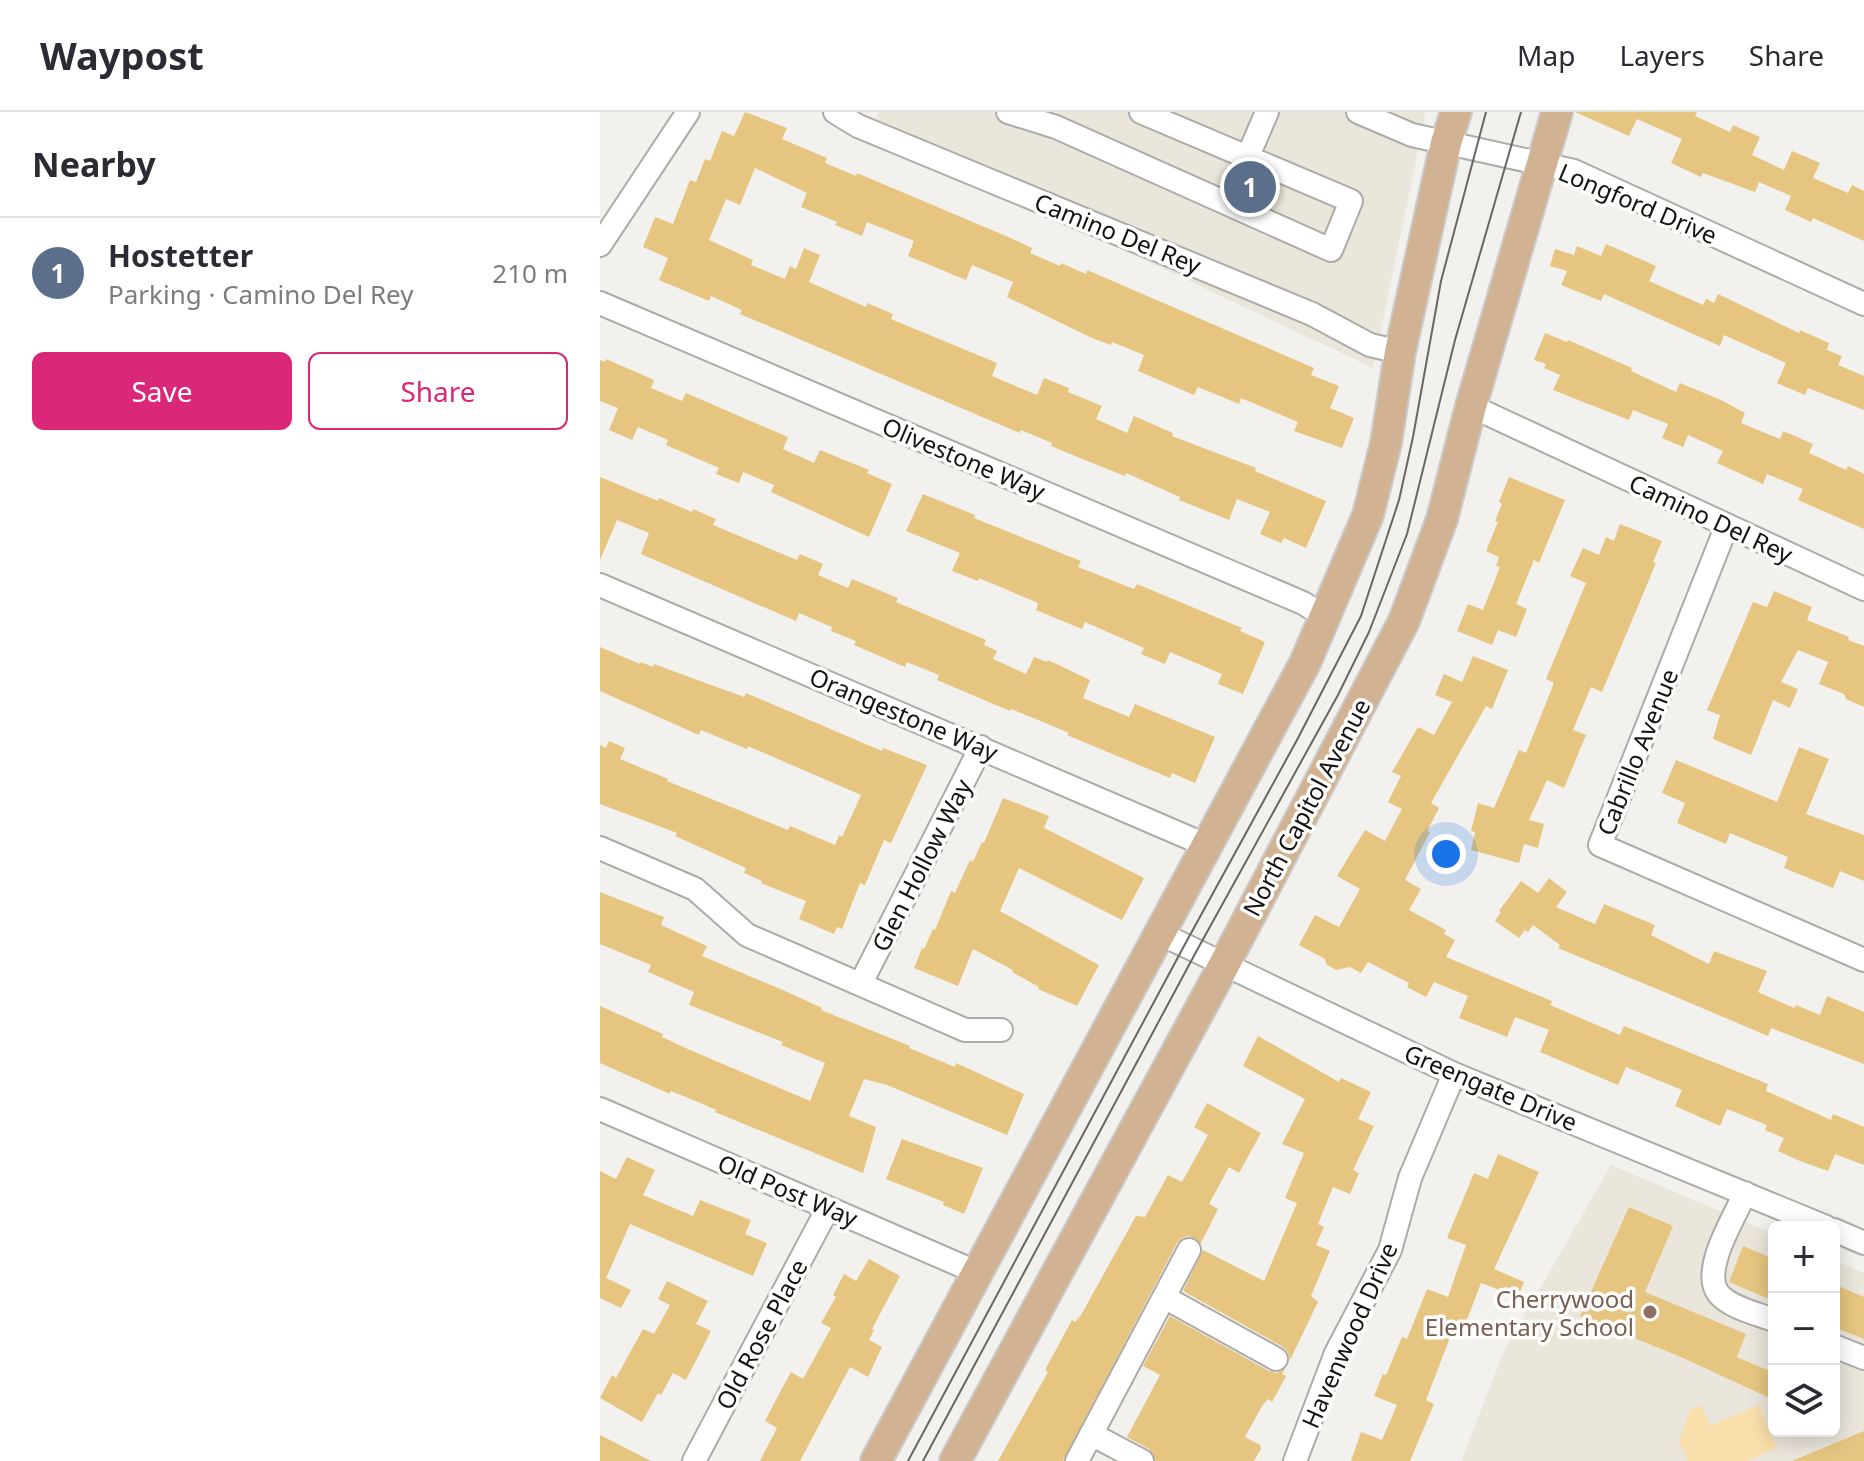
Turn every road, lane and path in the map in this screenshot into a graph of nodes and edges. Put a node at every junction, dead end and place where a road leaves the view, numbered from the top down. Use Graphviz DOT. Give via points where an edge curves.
graph roads {
  1 [pos="688,112"];
  2 [pos="835,112"];
  3 [pos="1008,112"];
  4 [pos="1141,112"];
  5 [pos="1267,112"];
  6 [pos="1358,112"];
  7 [pos="1456,112"];
  8 [pos="1557,112"];
  9 [pos="1048,118"];
  10 [pos="1446,143"];
  11 [pos="1248,156"];
  12 [pos="1542,164"];
  13 [pos="600,245"];
  14 [pos="600,303"];
  15 [pos="1864,304"];
  16 [pos="1400,352"];
  17 [pos="1471,406"];
  18 [pos="1727,525"];
  19 [pos="600,585"];
  20 [pos="1864,589"];
  21 [pos="1326,617"];
  22 [pos="981,747"];
  23 [pos="1208,846"];
  24 [pos="600,848"];
  25 [pos="1161,934"];
  26 [pos="1864,960"];
  27 [pos="1224,965"];
  28 [pos="861,983"];
  29 [pos="1001,1030"];
  30 [pos="1454,1074"];
  31 [pos="600,1109"];
  32 [pos="1745,1193"];
  33 [pos="828,1208"];
  34 [pos="1812,1221"];
  35 [pos="1840,1233"];
  36 [pos="1864,1243"];
  37 [pos="1189,1250"];
  38 [pos="976,1272"];
  39 [pos="1164,1297"];
  40 [pos="1768,1318"];
  41 [pos="1840,1348"];
  42 [pos="1864,1358"];
  43 [pos="1276,1359"];
  44 [pos="1091,1434"];
  45 [pos="694,1461"];
  46 [pos="876,1461"];
  47 [pos="955,1461"];
  48 [pos="1077,1461"];
  49 [pos="1142,1461"];
  50 [pos="1295,1461"];
  1 -- 13 [label="street"];
  2 -- 16 [label="street, Camino Del Rey" via="1312,314 1370,345"];
  3 -- 9 [label="street"];
  4 -- 11 [label="street"];
  5 -- 11 [label="street"];
  6 -- 10 [label="street, Longford Drive"];
  7 -- 10 [label="main road"];
  8 -- 12 [label="main road, North Capitol Avenue"];
  9 -- 11 [label="street" via="1331,250 1351,201"];
  10 -- 12 [label="street, Longford Drive"];
  10 -- 16 [label="main road"];
  12 -- 15 [label="street, Longford Drive" via="1574,171"];
  12 -- 17 [label="main road, North Capitol Avenue"];
  14 -- 21 [label="street, Olivestone Way"];
  16 -- 21 [label="main road" via="1368,515"];
  17 -- 18 [label="street, Camino Del Rey"];
  17 -- 27 [label="main road, North Capitol Avenue" via="1442,519 1404,621"];
  18 -- 20 [label="street, Camino Del Rey"];
  18 -- 26 [label="street, Cabrillo Avenue" via="1600,845"];
  19 -- 22 [label="street, Orangestone Way"];
  21 -- 23 [label="main road"];
  22 -- 23 [label="street, Orangestone Way"];
  22 -- 28 [label="street, Glen Hollow Way"];
  23 -- 25 [label="main road"];
  24 -- 28 [label="street" via="695,889 747,935"];
  25 -- 27 [label="street, Greengate Drive"];
  25 -- 38 [label="main road"];
  27 -- 30 [label="street, Greengate Drive"];
  27 -- 47 [label="main road, North Capitol Avenue"];
  28 -- 29 [label="street" via="965,1030"];
  30 -- 32 [label="street, Greengate Drive"];
  30 -- 50 [label="street, Havenwood Drive" via="1410,1178 1390,1250 1336,1353"];
  31 -- 33 [label="street, Old Post Way"];
  32 -- 34 [label="street, Greengate Drive"];
  32 -- 40 [label="street" via="1713,1263 1712,1280 1728,1301"];
  33 -- 38 [label="street, Old Post Way"];
  33 -- 45 [label="street, Old Rose Place"];
  35 -- 36 [label="street"];
  37 -- 39 [label="street"];
  38 -- 46 [label="main road"];
  39 -- 43 [label="street"];
  39 -- 44 [label="street"];
  41 -- 42 [label="street"];
  44 -- 48 [label="street"];
  44 -- 49 [label="street"];
}
